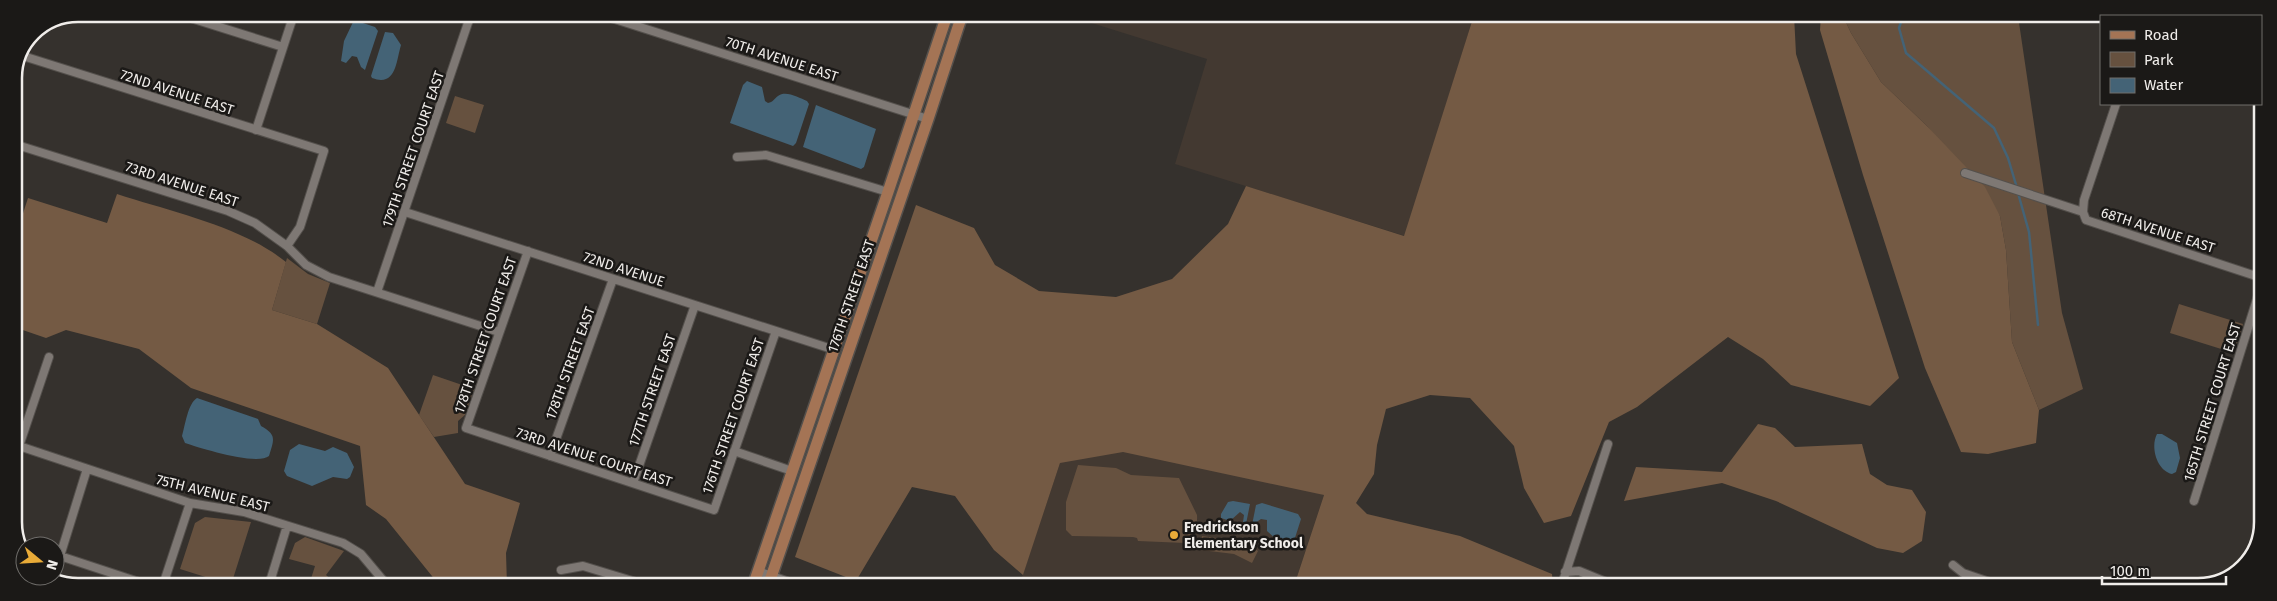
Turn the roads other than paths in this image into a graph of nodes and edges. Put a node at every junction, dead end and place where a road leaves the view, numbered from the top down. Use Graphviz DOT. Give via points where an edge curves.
graph roads {
  1 [pos="204,22"];
  2 [pos="291,22"];
  3 [pos="469,22"];
  4 [pos="624,22"];
  5 [pos="945,22"];
  6 [pos="960,22"];
  7 [pos="283,46"];
  8 [pos="27,57"];
  9 [pos="2116,105"];
  10 [pos="914,115"];
  11 [pos="928,119"];
  12 [pos="256,130"];
  13 [pos="22,147"];
  14 [pos="737,157"];
  15 [pos="1965,173"];
  16 [pos="888,192"];
  17 [pos="405,212"];
  18 [pos="2083,212"];
  19 [pos="287,246"];
  20 [pos="528,251"];
  21 [pos="2254,275"];
  22 [pos="613,279"];
  23 [pos="377,292"];
  24 [pos="695,305"];
  25 [pos="2254,308"];
  26 [pos="776,331"];
  27 [pos="499,332"];
  28 [pos="834,350"];
  29 [pos="49,357"];
  30 [pos="466,428"];
  31 [pos="23,435"];
  32 [pos="1608,444"];
  33 [pos="23,447"];
  34 [pos="734,451"];
  35 [pos="550,456"];
  36 [pos="87,469"];
  37 [pos="792,472"];
  38 [pos="633,483"];
  39 [pos="2194,501"];
  40 [pos="190,503"];
  41 [pos="714,510"];
  42 [pos="287,526"];
  43 [pos="1953,565"];
  44 [pos="562,570"];
  45 [pos="758,571"];
  46 [pos="1565,572"];
  47 [pos="127,578"];
  48 [pos="165,578"];
  49 [pos="271,578"];
  50 [pos="380,578"];
  51 [pos="623,578"];
  52 [pos="756,578"];
  53 [pos="766,578"];
  54 [pos="771,578"];
  55 [pos="1563,578"];
  56 [pos="1596,578"];
  57 [pos="1979,578"];
  1 -- 7 [label="street"];
  2 -- 7 [label="street"];
  3 -- 17 [label="street, 179TH STREET COURT EAST"];
  4 -- 10 [label="street, 70TH AVENUE EAST"];
  5 -- 10 [label="main road, 176TH STREET EAST"];
  6 -- 11 [label="main road, 176TH STREET EAST"];
  7 -- 12 [label="street"];
  8 -- 12 [label="street, 72ND AVENUE EAST"];
  9 -- 18 [label="street" via="2084,200"];
  10 -- 11 [label="street, 70TH AVENUE EAST"];
  10 -- 16 [label="main road, 176TH STREET EAST"];
  11 -- 54 [label="main road, 176TH STREET EAST"];
  12 -- 19 [label="street, 72ND AVENUE EAST" via="324,152 300,227"];
  13 -- 19 [label="street, 73RD AVENUE EAST" via="228,211 254,223"];
  14 -- 16 [label="street" via="766,155"];
  15 -- 18 [label="street, 68TH AVENUE EAST"];
  16 -- 28 [label="main road, 176TH STREET EAST"];
  17 -- 20 [label="street, 72ND AVENUE"];
  17 -- 23 [label="street, 179TH STREET COURT EAST"];
  18 -- 21 [label="street, 68TH AVENUE EAST" via="2086,220 2102,226"];
  19 -- 23 [label="street, 73RD AVENUE EAST" via="317,271"];
  20 -- 22 [label="street, 72ND AVENUE"];
  20 -- 27 [label="street, 178TH STREET COURT EAST"];
  22 -- 24 [label="street, 72ND AVENUE"];
  22 -- 35 [label="street, 178TH STREET EAST"];
  23 -- 27 [label="street, 73RD AVENUE EAST"];
  24 -- 26 [label="street, 72ND AVENUE"];
  24 -- 38 [label="street, 177TH STREET EAST"];
  25 -- 39 [label="street, 165TH STREET COURT EAST"];
  26 -- 28 [label="street, 72ND AVENUE"];
  26 -- 34 [label="street, 176TH STREET COURT EAST"];
  27 -- 30 [label="street, 178TH STREET COURT EAST"];
  28 -- 37 [label="main road, 176TH STREET EAST"];
  29 -- 31 [label="street"];
  30 -- 35 [label="street, 73RD AVENUE COURT EAST"];
  32 -- 46 [label="street"];
  33 -- 36 [label="street, 75TH AVENUE EAST"];
  34 -- 37 [label="street"];
  34 -- 41 [label="street, 176TH STREET COURT EAST"];
  35 -- 38 [label="street, 73RD AVENUE COURT EAST"];
  36 -- 40 [label="street, 75TH AVENUE EAST"];
  36 -- 47 [label="street" via="60,556"];
  37 -- 45 [label="main road, 176TH STREET EAST"];
  38 -- 41 [label="street, 73RD AVENUE COURT EAST"];
  40 -- 42 [label="street, 75TH AVENUE EAST" via="244,512"];
  40 -- 48 [label="street"];
  42 -- 49 [label="street"];
  42 -- 50 [label="street, 75TH AVENUE EAST" via="343,543 361,554"];
  43 -- 57 [label="street"];
  44 -- 51 [label="street" via="583,566"];
  45 -- 52 [label="main road, 176TH STREET EAST"];
  45 -- 53 [label="street"];
  46 -- 55 [label="street"];
  46 -- 56 [label="street" via="1579,571"];
}
